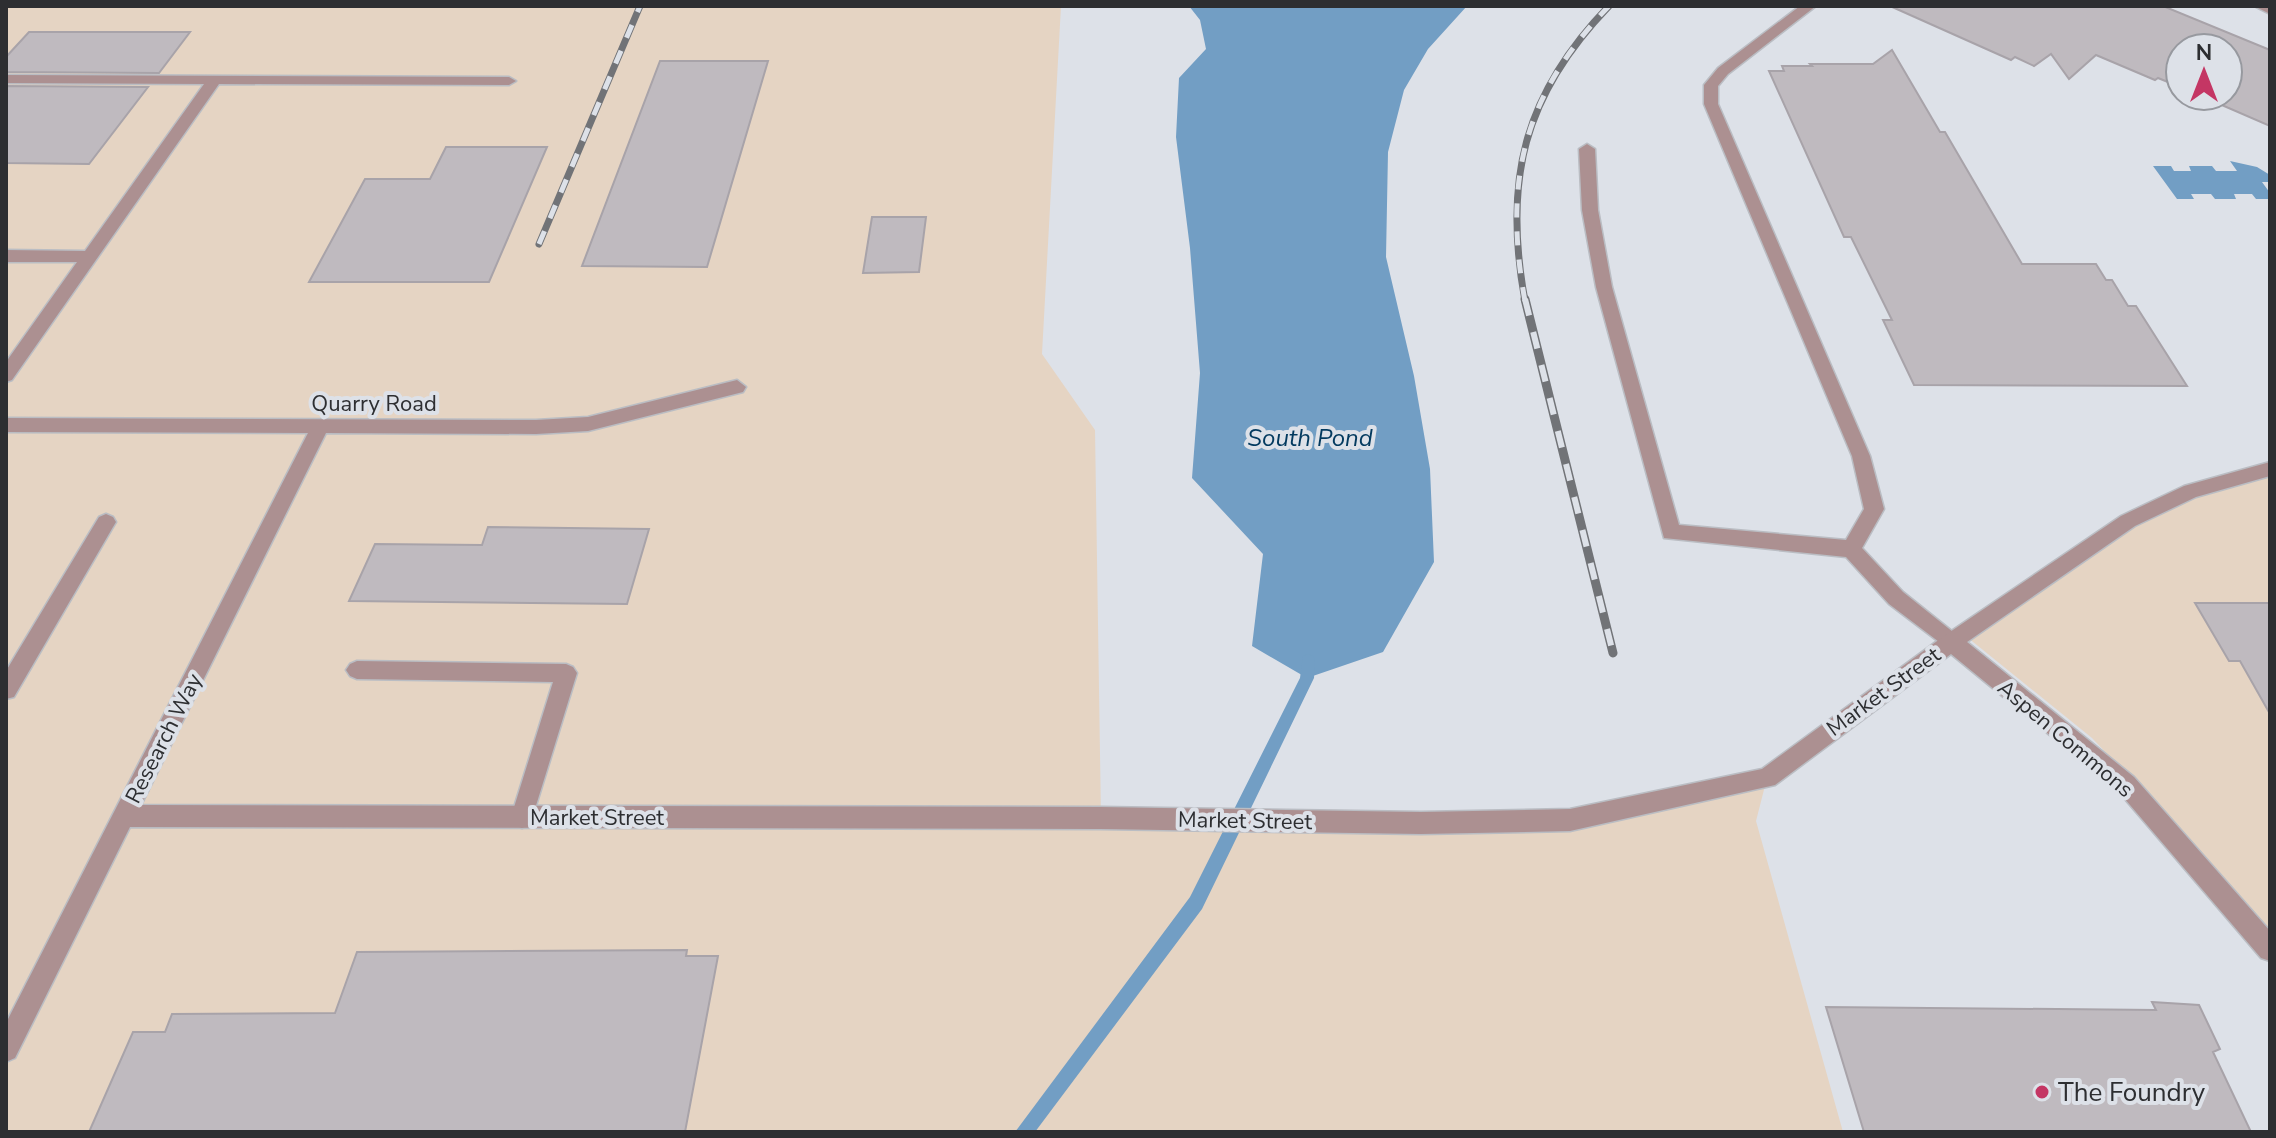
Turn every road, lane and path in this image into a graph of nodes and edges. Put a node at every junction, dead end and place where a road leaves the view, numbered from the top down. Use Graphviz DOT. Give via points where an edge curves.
graph roads {
  1 [pos="1809,6"];
  2 [pos="2261,6"];
  3 [pos="2270,10"];
  4 [pos="6,79"];
  5 [pos="215,79"];
  6 [pos="509,81"];
  7 [pos="1587,149"];
  8 [pos="6,256"];
  9 [pos="89,257"];
  10 [pos="6,375"];
  11 [pos="737,387"];
  12 [pos="6,425"];
  13 [pos="320,427"];
  14 [pos="2270,469"];
  15 [pos="106,522"];
  16 [pos="1851,549"];
  17 [pos="1951,642"];
  18 [pos="357,670"];
  19 [pos="6,690"];
  20 [pos="123,816"];
  21 [pos="522,817"];
  22 [pos="2270,949"];
  23 [pos="6,1049"];
  1 -- 16 [label="street" via="1723,71 1711,85 1711,104 1861,456 1874,509"];
  2 -- 3 [label="street"];
  4 -- 5 [label="street"];
  5 -- 6 [label="street"];
  5 -- 9 [label="street"];
  7 -- 16 [label="street" via="1590,210 1604,287 1671,532"];
  8 -- 9 [label="street"];
  9 -- 10 [label="street"];
  11 -- 13 [label="street, Quarry Road" via="588,424"];
  12 -- 13 [label="street, Quarry Road"];
  13 -- 20 [label="street, Research Way"];
  14 -- 17 [label="street, Market Street" via="2191,491 2128,521"];
  15 -- 19 [label="street"];
  16 -- 17 [label="street, Aspen Commons" via="1896,598"];
  17 -- 21 [label="street, Market Street" via="1767,778 1570,820"];
  17 -- 22 [label="street, Aspen Commons" via="2126,784"];
  18 -- 21 [label="street" via="566,673"];
  20 -- 21 [label="street, Market Street"];
  20 -- 23 [label="street, Research Way"];
}
